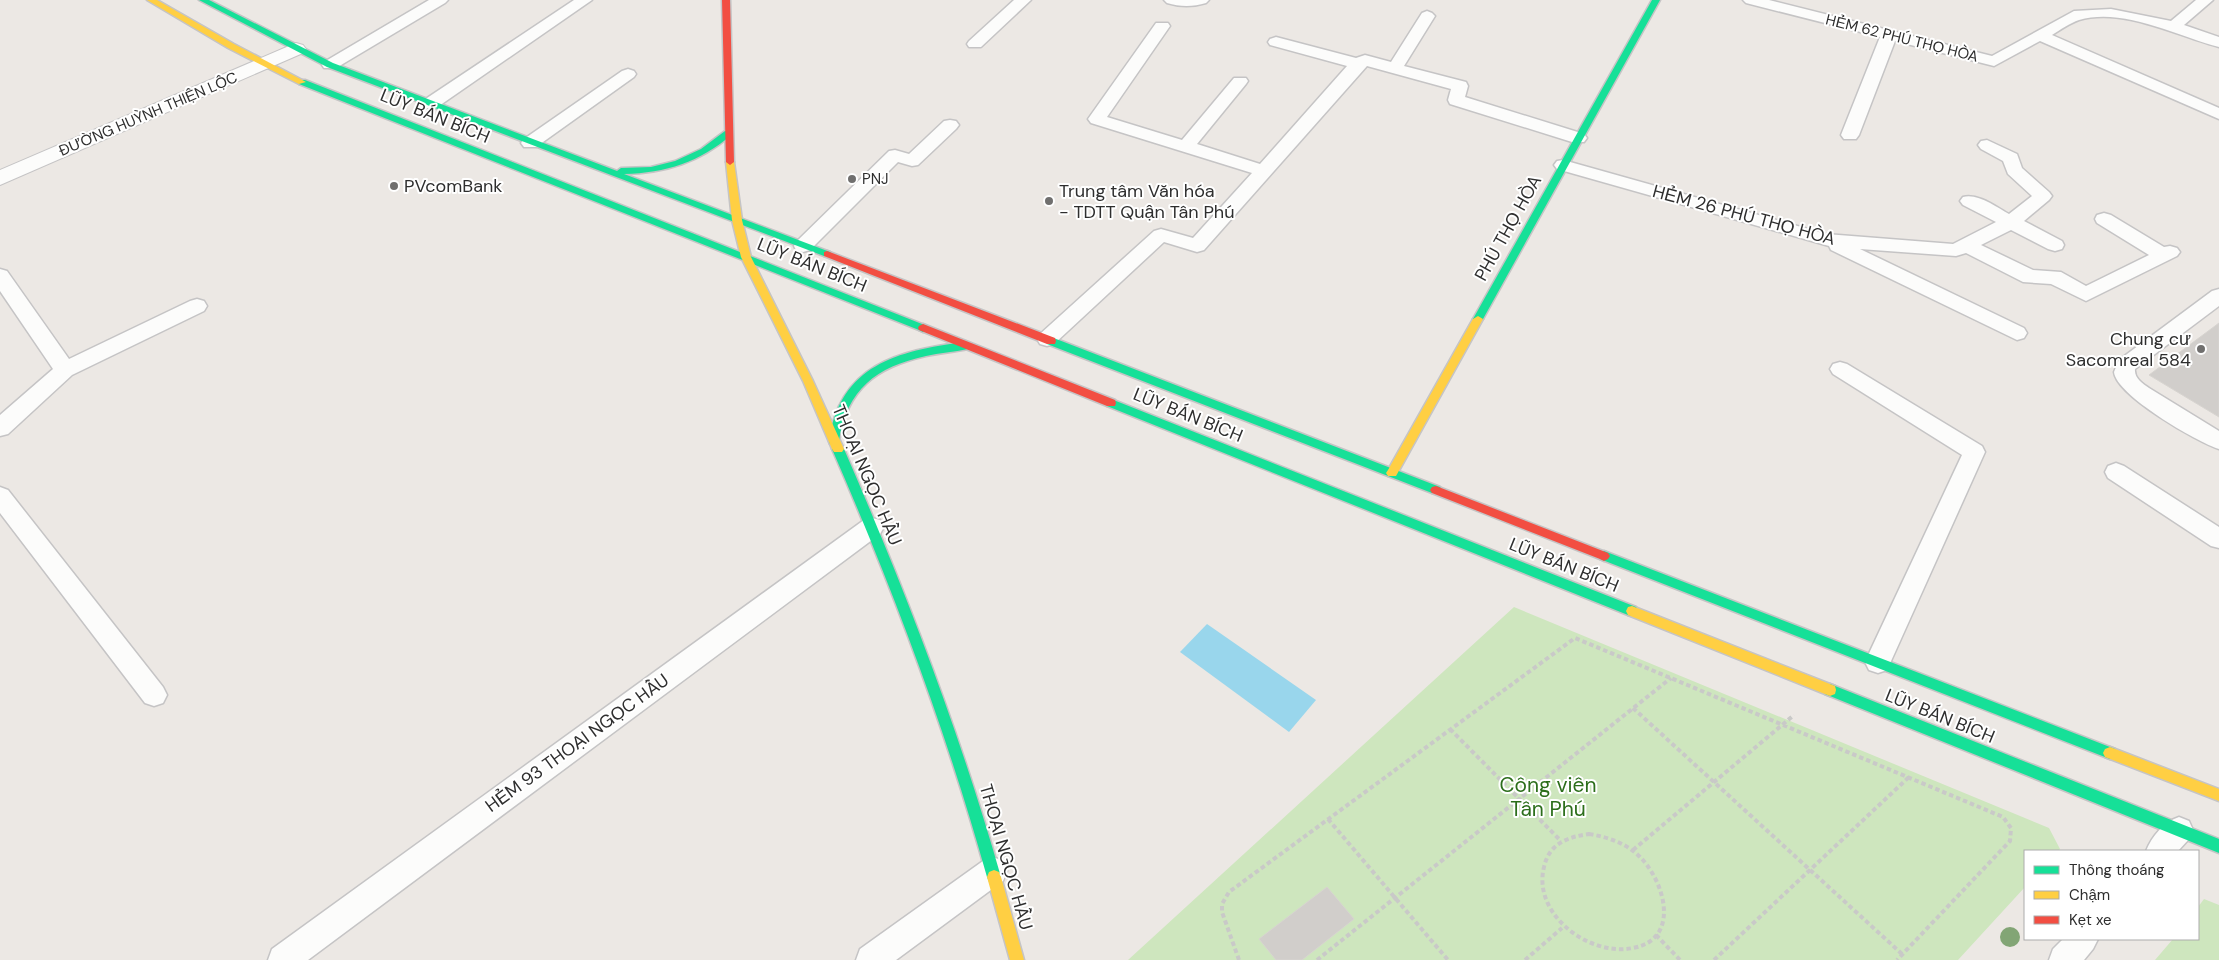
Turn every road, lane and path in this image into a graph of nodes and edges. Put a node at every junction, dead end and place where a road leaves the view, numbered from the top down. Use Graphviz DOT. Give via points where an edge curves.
graph roads {
  1 [pos="151,0"];
  2 [pos="203,0"];
  3 [pos="440,0"];
  4 [pos="584,0"];
  5 [pos="1023,0"];
  6 [pos="1172,0"];
  7 [pos="1201,0"];
  8 [pos="1656,0"];
  9 [pos="1751,0"];
  10 [pos="2205,0"];
  11 [pos="724,1"];
  12 [pos="1427,16"];
  13 [pos="1162,26"];
  14 [pos="2173,27"];
  15 [pos="1889,35"];
  16 [pos="2041,36"];
  17 [pos="1276,42"];
  18 [pos="2219,42"];
  19 [pos="976,44"];
  20 [pos="296,49"];
  21 [pos="264,63"];
  22 [pos="1358,64"];
  23 [pos="330,65"];
  24 [pos="1395,68"];
  25 [pos="628,74"];
  26 [pos="1240,81"];
  27 [pos="430,104"];
  28 [pos="2219,114"];
  29 [pos="950,125"];
  30 [pos="728,133"];
  31 [pos="1850,135"];
  32 [pos="1578,138"];
  33 [pos="530,143"];
  34 [pos="1987,144"];
  35 [pos="1186,146"];
  36 [pos="1563,165"];
  37 [pos="601,169"];
  38 [pos="1264,171"];
  39 [pos="0,178"];
  40 [pos="1969,201"];
  41 [pos="737,220"];
  42 [pos="2104,220"];
  43 [pos="2011,222"];
  44 [pos="1826,240"];
  45 [pos="1966,245"];
  46 [pos="803,246"];
  47 [pos="2055,246"];
  48 [pos="746,257"];
  49 [pos="0,276"];
  50 [pos="2219,296"];
  51 [pos="197,306"];
  52 [pos="2017,333"];
  53 [pos="1047,339"];
  54 [pos="967,345"];
  55 [pos="1840,369"];
  56 [pos="65,370"];
  57 [pos="0,428"];
  58 [pos="834,441"];
  59 [pos="2219,441"];
  60 [pos="2116,472"];
  61 [pos="1392,474"];
  62 [pos="0,496"];
  63 [pos="872,527"];
  64 [pos="2219,539"];
  65 [pos="1878,662"];
  66 [pos="1671,678"];
  67 [pos="154,695"];
  68 [pos="1633,708"];
  69 [pos="1800,710"];
  70 [pos="1782,724"];
  71 [pos="1450,729"];
  72 [pos="1909,777"];
  73 [pos="1714,782"];
  74 [pos="2219,795"];
  75 [pos="1520,799"];
  76 [pos="1328,819"];
  77 [pos="2179,830"];
  78 [pos="1561,841"];
  79 [pos="2219,846"];
  80 [pos="1633,850"];
  81 [pos="2161,850"];
  82 [pos="1810,870"];
  83 [pos="993,871"];
  84 [pos="1395,898"];
  85 [pos="1562,928"];
  86 [pos="1656,935"];
  87 [pos="2082,940"];
  88 [pos="1902,954"];
  89 [pos="283,960"];
  90 [pos="871,960"];
  91 [pos="1017,960"];
  92 [pos="1239,960"];
  93 [pos="1317,960"];
  94 [pos="1448,960"];
  95 [pos="1525,960"];
  96 [pos="1680,960"];
  97 [pos="1714,960"];
  98 [pos="1897,960"];
  99 [pos="2064,960"];
  1 -- 21 [label="main road, LŨY BÁN BÍCH"];
  2 -- 20 [label="main road, LŨY BÁN BÍCH"];
  3 -- 23 [label="lane"];
  4 -- 27 [label="lane"];
  5 -- 19 [label="lane"];
  6 -- 7 [label="lane"];
  8 -- 32 [label="main road, PHÚ THỌ HÒA"];
  9 -- 15 [label="lane, HẺM 62 PHÚ THỌ HÒA"];
  10 -- 14 [label="lane"];
  11 -- 30 [label="main road, THOẠI NGỌC HẦU"];
  12 -- 24 [label="lane"];
  13 -- 35 [label="lane" via="1097,119"];
  14 -- 16 [label="lane, HẺM 62 PHÚ THỌ HÒA" via="2119,15 2087,13 2074,16"];
  14 -- 18 [label="lane, HẺM 62 PHÚ THỌ HÒA"];
  15 -- 16 [label="lane, HẺM 62 PHÚ THỌ HÒA" via="1994,61"];
  15 -- 31 [label="lane"];
  16 -- 28 [label="lane"];
  17 -- 22 [label="lane"];
  20 -- 21 [label="street, ĐƯỜNG HUỲNH THIỆN LỘC"];
  20 -- 23 [label="main road, LŨY BÁN BÍCH"];
  21 -- 39 [label="street, ĐƯỜNG HUỲNH THIỆN LỘC"];
  21 -- 48 [label="main road, LŨY BÁN BÍCH" via="300,81"];
  22 -- 24 [label="lane" via="1365,60"];
  22 -- 38 [label="lane"];
  23 -- 27 [label="main road, LŨY BÁN BÍCH"];
  24 -- 32 [label="lane" via="1460,86 1456,100"];
  25 -- 33 [label="lane"];
  26 -- 35 [label="lane"];
  27 -- 33 [label="main road, LŨY BÁN BÍCH"];
  29 -- 46 [label="lane" via="912,161 895,155"];
  30 -- 37 [label="main road" via="707,152 677,166 639,172"];
  30 -- 41 [label="main road, THOẠI NGỌC HẦU"];
  32 -- 36 [label="main road, PHÚ THỌ HÒA"];
  33 -- 37 [label="main road, LŨY BÁN BÍCH"];
  34 -- 43 [label="lane, HẺM 26 PHÚ THỌ HÒA" via="2011,158 2014,170 2042,196"];
  35 -- 38 [label="lane"];
  36 -- 44 [label="lane, HẺM 26 PHÚ THỌ HÒA"];
  36 -- 61 [label="main road, PHÚ THỌ HÒA"];
  37 -- 41 [label="main road, LŨY BÁN BÍCH"];
  38 -- 53 [label="lane" via="1197,246 1161,234"];
  40 -- 43 [label="lane"];
  41 -- 46 [label="main road, LŨY BÁN BÍCH"];
  41 -- 48 [label="main road, THOẠI NGỌC HẦU"];
  42 -- 45 [label="lane" via="2166,253 2086,294 2054,277 2030,277"];
  43 -- 45 [label="lane, HẺM 26 PHÚ THỌ HÒA"];
  43 -- 47 [label="lane"];
  44 -- 45 [label="lane, HẺM 26 PHÚ THỌ HÒA" via="1956,250"];
  44 -- 52 [label="lane"];
  46 -- 53 [label="main road, LŨY BÁN BÍCH"];
  48 -- 54 [label="main road, LŨY BÁN BÍCH"];
  48 -- 58 [label="main road, THOẠI NGỌC HẦU"];
  49 -- 56 [label="lane"];
  50 -- 59 [label="lane" via="2126,365 2124,370 2125,378 2139,392"];
  51 -- 56 [label="lane"];
  53 -- 61 [label="main road, LŨY BÁN BÍCH"];
  54 -- 58 [label="main road" via="916,353 881,366 861,383 843,407 836,423"];
  54 -- 77 [label="main road, LŨY BÁN BÍCH"];
  55 -- 65 [label="lane" via="1974,452"];
  56 -- 57 [label="lane"];
  58 -- 63 [label="main road, THOẠI NGỌC HẦU"];
  60 -- 64 [label="lane"];
  61 -- 65 [label="main road, LŨY BÁN BÍCH"];
  62 -- 67 [label="lane"];
  63 -- 83 [label="main road, THOẠI NGỌC HẦU" via="953,740"];
  63 -- 89 [label="lane, HẺM 93 THOẠI NGỌC HẦU"];
  65 -- 74 [label="main road, LŨY BÁN BÍCH"];
  66 -- 68 [label="path"];
  66 -- 70 [label="path"];
  66 -- 71 [label="path" via="1575,638"];
  68 -- 73 [label="path"];
  68 -- 75 [label="path"];
  69 -- 70 [label="path"];
  70 -- 72 [label="path"];
  70 -- 73 [label="path"];
  71 -- 75 [label="path"];
  71 -- 76 [label="path"];
  72 -- 82 [label="path"];
  72 -- 88 [label="path" via="2003,817 2013,834 2010,841"];
  73 -- 80 [label="path"];
  73 -- 82 [label="path"];
  75 -- 78 [label="path"];
  75 -- 84 [label="path"];
  76 -- 84 [label="path"];
  76 -- 92 [label="path" via="1224,898 1222,912"];
  77 -- 79 [label="main road, LŨY BÁN BÍCH"];
  77 -- 81 [label="lane"];
  78 -- 80 [label="path" via="1589,834 1608,836"];
  78 -- 85 [label="path" via="1546,856 1541,873 1542,891 1549,910"];
  80 -- 86 [label="path" via="1655,874 1662,892 1665,910"];
  82 -- 88 [label="path"];
  82 -- 97 [label="path"];
  83 -- 90 [label="lane"];
  83 -- 91 [label="main road, THOẠI NGỌC HẦU"];
  84 -- 93 [label="path"];
  84 -- 94 [label="path"];
  85 -- 86 [label="path" via="1580,942 1600,951 1620,954 1640,949"];
  85 -- 95 [label="path"];
  86 -- 96 [label="path"];
  87 -- 99 [label="lane"];
  88 -- 98 [label="path"];
}
